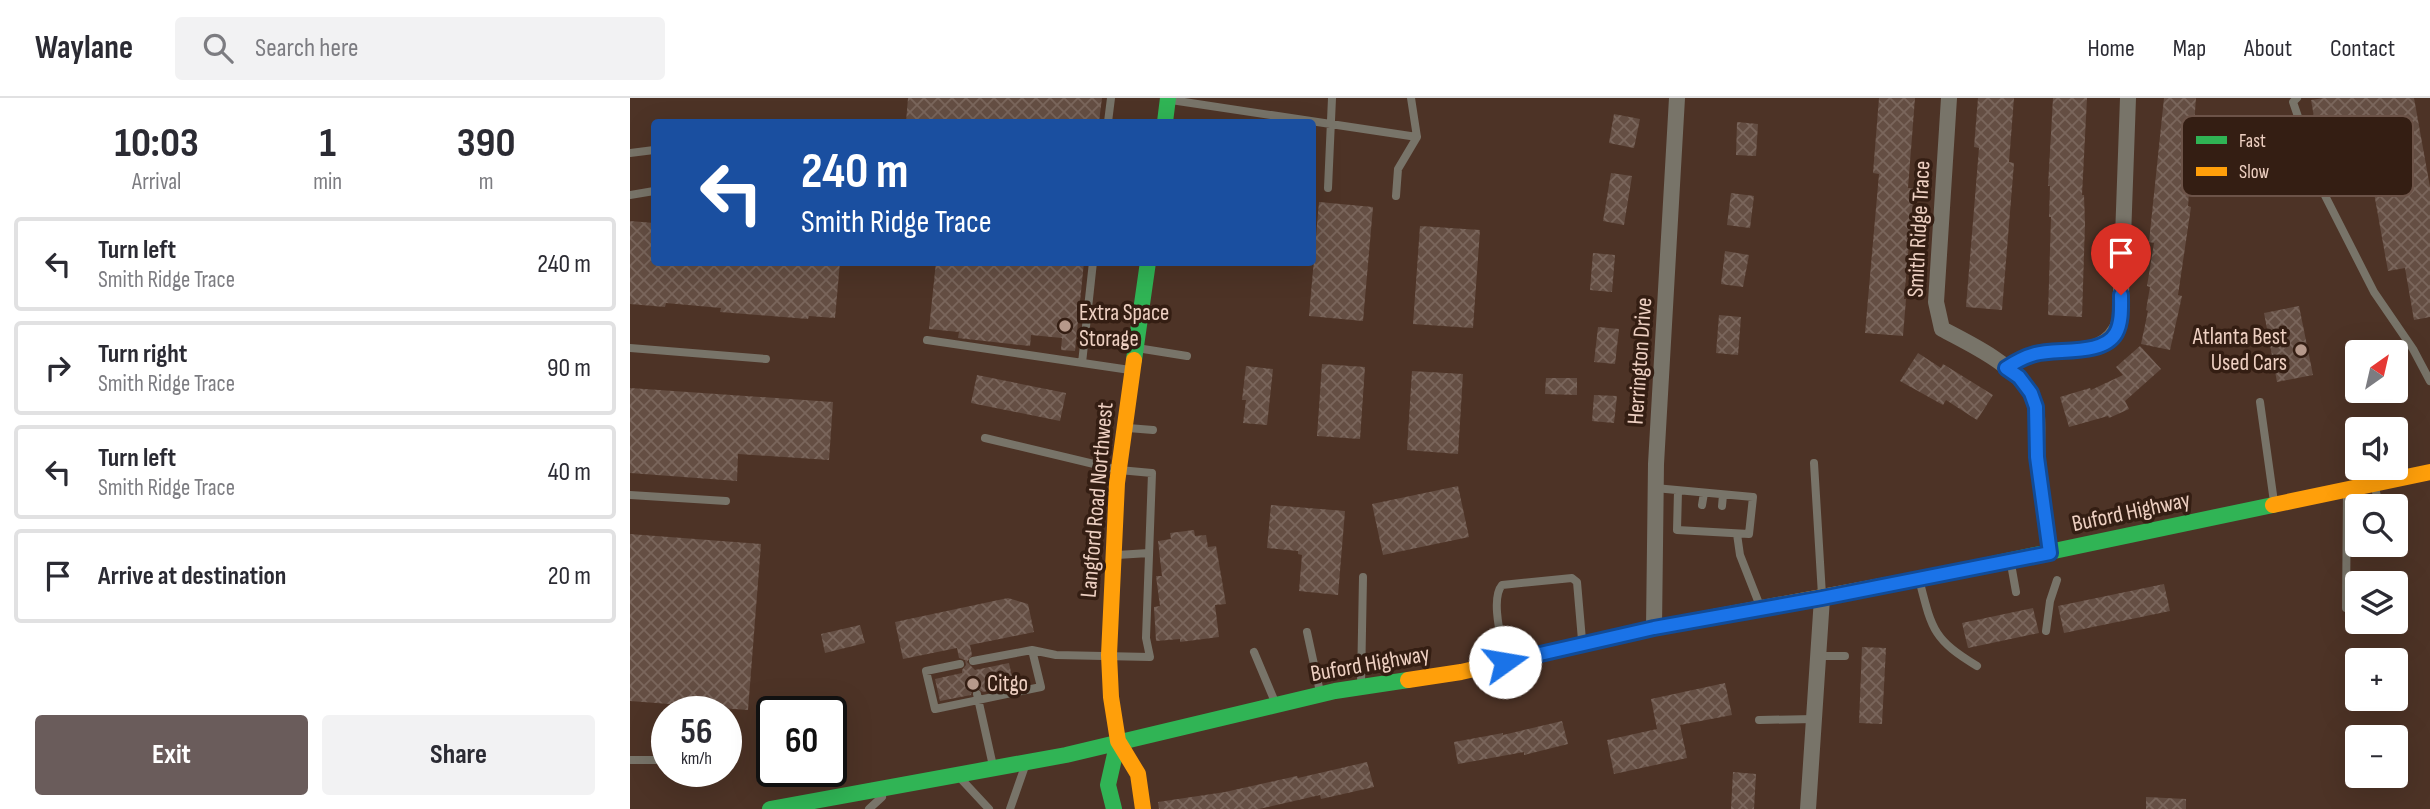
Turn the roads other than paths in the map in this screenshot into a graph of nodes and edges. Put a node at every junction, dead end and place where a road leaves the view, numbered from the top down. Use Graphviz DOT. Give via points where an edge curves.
graph roads {
  1 [pos="1111,98"];
  2 [pos="1332,98"];
  3 [pos="1411,98"];
  4 [pos="1677,98"];
  5 [pos="1949,98"];
  6 [pos="2128,98"];
  7 [pos="2297,98"];
  8 [pos="1168,99"];
  9 [pos="2298,116"];
  10 [pos="1108,119"];
  11 [pos="1165,119"];
  12 [pos="1298,119"];
  13 [pos="1316,122"];
  14 [pos="1330,124"];
  15 [pos="1417,137"];
  16 [pos="651,150"];
  17 [pos="630,153"];
  18 [pos="1328,188"];
  19 [pos="651,192"];
  20 [pos="630,195"];
  21 [pos="1395,196"];
  22 [pos="2325,196"];
  23 [pos="1093,266"];
  24 [pos="1147,266"];
  25 [pos="926,340"];
  26 [pos="630,348"];
  27 [pos="1137,348"];
  28 [pos="1187,356"];
  29 [pos="766,359"];
  30 [pos="1082,363"];
  31 [pos="2006,368"];
  32 [pos="1133,370"];
  33 [pos="2430,381"];
  34 [pos="2260,402"];
  35 [pos="1125,428"];
  36 [pos="1153,430"];
  37 [pos="985,438"];
  38 [pos="1814,463"];
  39 [pos="1119,470"];
  40 [pos="2430,472"];
  41 [pos="2375,484"];
  42 [pos="1655,488"];
  43 [pos="2347,490"];
  44 [pos="1678,491"];
  45 [pos="1704,493"];
  46 [pos="2376,494"];
  47 [pos="630,495"];
  48 [pos="1723,495"];
  49 [pos="726,501"];
  50 [pos="1702,505"];
  51 [pos="2274,505"];
  52 [pos="1722,506"];
  53 [pos="1700,521"];
  54 [pos="1720,522"];
  55 [pos="1698,531"];
  56 [pos="1719,533"];
  57 [pos="1737,534"];
  58 [pos="1149,553"];
  59 [pos="2050,553"];
  60 [pos="1113,555"];
  61 [pos="2011,560"];
  62 [pos="2346,571"];
  63 [pos="1363,577"];
  64 [pos="1919,579"];
  65 [pos="2057,580"];
  66 [pos="2016,592"];
  67 [pos="1822,598"];
  68 [pos="1761,608"];
  69 [pos="1654,628"];
  70 [pos="2046,631"];
  71 [pos="1307,632"];
  72 [pos="1583,644"];
  73 [pos="1032,650"];
  74 [pos="1254,652"];
  75 [pos="1109,655"];
  76 [pos="1818,656"];
  77 [pos="1845,656"];
  78 [pos="973,661"];
  79 [pos="1505,662"];
  80 [pos="960,664"];
  81 [pos="951,666"];
  82 [pos="1977,666"];
  83 [pos="953,675"];
  84 [pos="1361,687"];
  85 [pos="1320,695"];
  86 [pos="978,697"];
  87 [pos="1276,704"];
  88 [pos="1814,719"];
  89 [pos="1759,720"];
  90 [pos="1118,741"];
  91 [pos="630,760"];
  92 [pos="651,760"];
  93 [pos="1026,762"];
  94 [pos="993,768"];
  95 [pos="958,775"];
  96 [pos="892,787"];
  97 [pos="771,809"];
  98 [pos="869,809"];
  99 [pos="989,809"];
  100 [pos="1010,809"];
  101 [pos="1114,809"];
  102 [pos="1143,809"];
  103 [pos="1808,809"];
  1 -- 10 [label="lane"];
  2 -- 14 [label="lane"];
  3 -- 15 [label="lane"];
  4 -- 42 [label="street, Herrington Drive"];
  5 -- 31 [label="street, Smith Ridge Trace" via="1936,302 1942,328"];
  6 -- 31 [label="street" via="2120,321 2115,334 2102,345 2036,354"];
  7 -- 9 [label="lane" via="2293,102"];
  8 -- 11 [label="main road"];
  8 -- 12 [label="lane"];
  13 -- 14 [label="lane"];
  14 -- 15 [label="lane"];
  14 -- 18 [label="lane"];
  15 -- 21 [label="lane" via="1398,169"];
  16 -- 17 [label="lane"];
  19 -- 20 [label="lane"];
  22 -- 33 [label="lane" via="2374,292"];
  23 -- 30 [label="lane"];
  24 -- 27 [label="main road, Langford Road Northwest"];
  25 -- 30 [label="lane"];
  26 -- 29 [label="lane"];
  27 -- 28 [label="lane"];
  27 -- 32 [label="main road, Langford Road Northwest"];
  30 -- 32 [label="lane"];
  31 -- 59 [label="street, Smith Ridge Trace" via="2019,377 2036,407 2037,457"];
  32 -- 35 [label="main road, Langford Road Northwest"];
  34 -- 51 [label="lane"];
  35 -- 36 [label="lane"];
  35 -- 39 [label="main road, Langford Road Northwest"];
  37 -- 39 [label="lane"];
  38 -- 67 [label="lane"];
  39 -- 58 [label="lane" via="1152,472"];
  39 -- 60 [label="main road, Langford Road Northwest"];
  40 -- 41 [label="main road, Buford Highway"];
  41 -- 43 [label="main road, Buford Highway"];
  41 -- 46 [label="lane"];
  42 -- 44 [label="lane"];
  42 -- 69 [label="street, Herrington Drive"];
  43 -- 51 [label="main road, Buford Highway"];
  43 -- 62 [label="lane"];
  44 -- 45 [label="lane"];
  44 -- 55 [label="lane" via="1676,530"];
  45 -- 48 [label="lane"];
  45 -- 50 [label="lane"];
  47 -- 49 [label="lane"];
  48 -- 52 [label="lane"];
  48 -- 57 [label="lane" via="1753,497 1749,534"];
  51 -- 59 [label="main road, Buford Highway"];
  53 -- 55 [label="lane"];
  54 -- 56 [label="lane"];
  55 -- 56 [label="lane"];
  56 -- 57 [label="lane"];
  57 -- 68 [label="lane" via="1740,555"];
  58 -- 60 [label="lane"];
  58 -- 75 [label="lane" via="1146,638 1150,657"];
  59 -- 61 [label="main road, Buford Highway"];
  60 -- 75 [label="main road, Langford Road Northwest"];
  61 -- 64 [label="main road, Buford Highway"];
  61 -- 66 [label="lane"];
  63 -- 84 [label="lane"];
  64 -- 67 [label="main road, Buford Highway"];
  64 -- 82 [label="lane" via="1934,631 1950,650"];
  65 -- 70 [label="lane"];
  67 -- 68 [label="main road, Buford Highway"];
  67 -- 76 [label="street"];
  68 -- 69 [label="main road, Buford Highway"];
  69 -- 72 [label="main road, Buford Highway"];
  71 -- 85 [label="lane"];
  72 -- 79 [label="main road, Buford Highway"];
  72 -- 79 [label="lane" via="1577,582 1572,578 1502,585 1497,605"];
  73 -- 75 [label="lane"];
  73 -- 78 [label="lane" via="992,662"];
  73 -- 86 [label="lane" via="1041,687"];
  74 -- 87 [label="lane"];
  75 -- 90 [label="main road, Langford Road Northwest"];
  76 -- 77 [label="lane"];
  76 -- 88 [label="street"];
  79 -- 84 [label="main road, Buford Highway"];
  80 -- 81 [label="lane"];
  81 -- 83 [label="lane"];
  81 -- 86 [label="lane" via="926,671 935,709"];
  84 -- 85 [label="main road, Buford Highway"];
  85 -- 87 [label="main road, Buford Highway"];
  86 -- 94 [label="lane"];
  87 -- 90 [label="main road, Buford Highway"];
  88 -- 89 [label="lane"];
  88 -- 103 [label="street"];
  90 -- 93 [label="main road, Buford Highway"];
  90 -- 101 [label="main road, Langford Road Northwest" via="1108,785"];
  90 -- 102 [label="main road, Langford Road Northwest" via="1138,775"];
  91 -- 92 [label="lane"];
  93 -- 94 [label="main road, Buford Highway"];
  93 -- 100 [label="lane"];
  94 -- 95 [label="main road, Buford Highway"];
  95 -- 96 [label="main road, Buford Highway"];
  95 -- 99 [label="lane"];
  96 -- 97 [label="main road, Buford Highway"];
  96 -- 98 [label="lane"];
}
